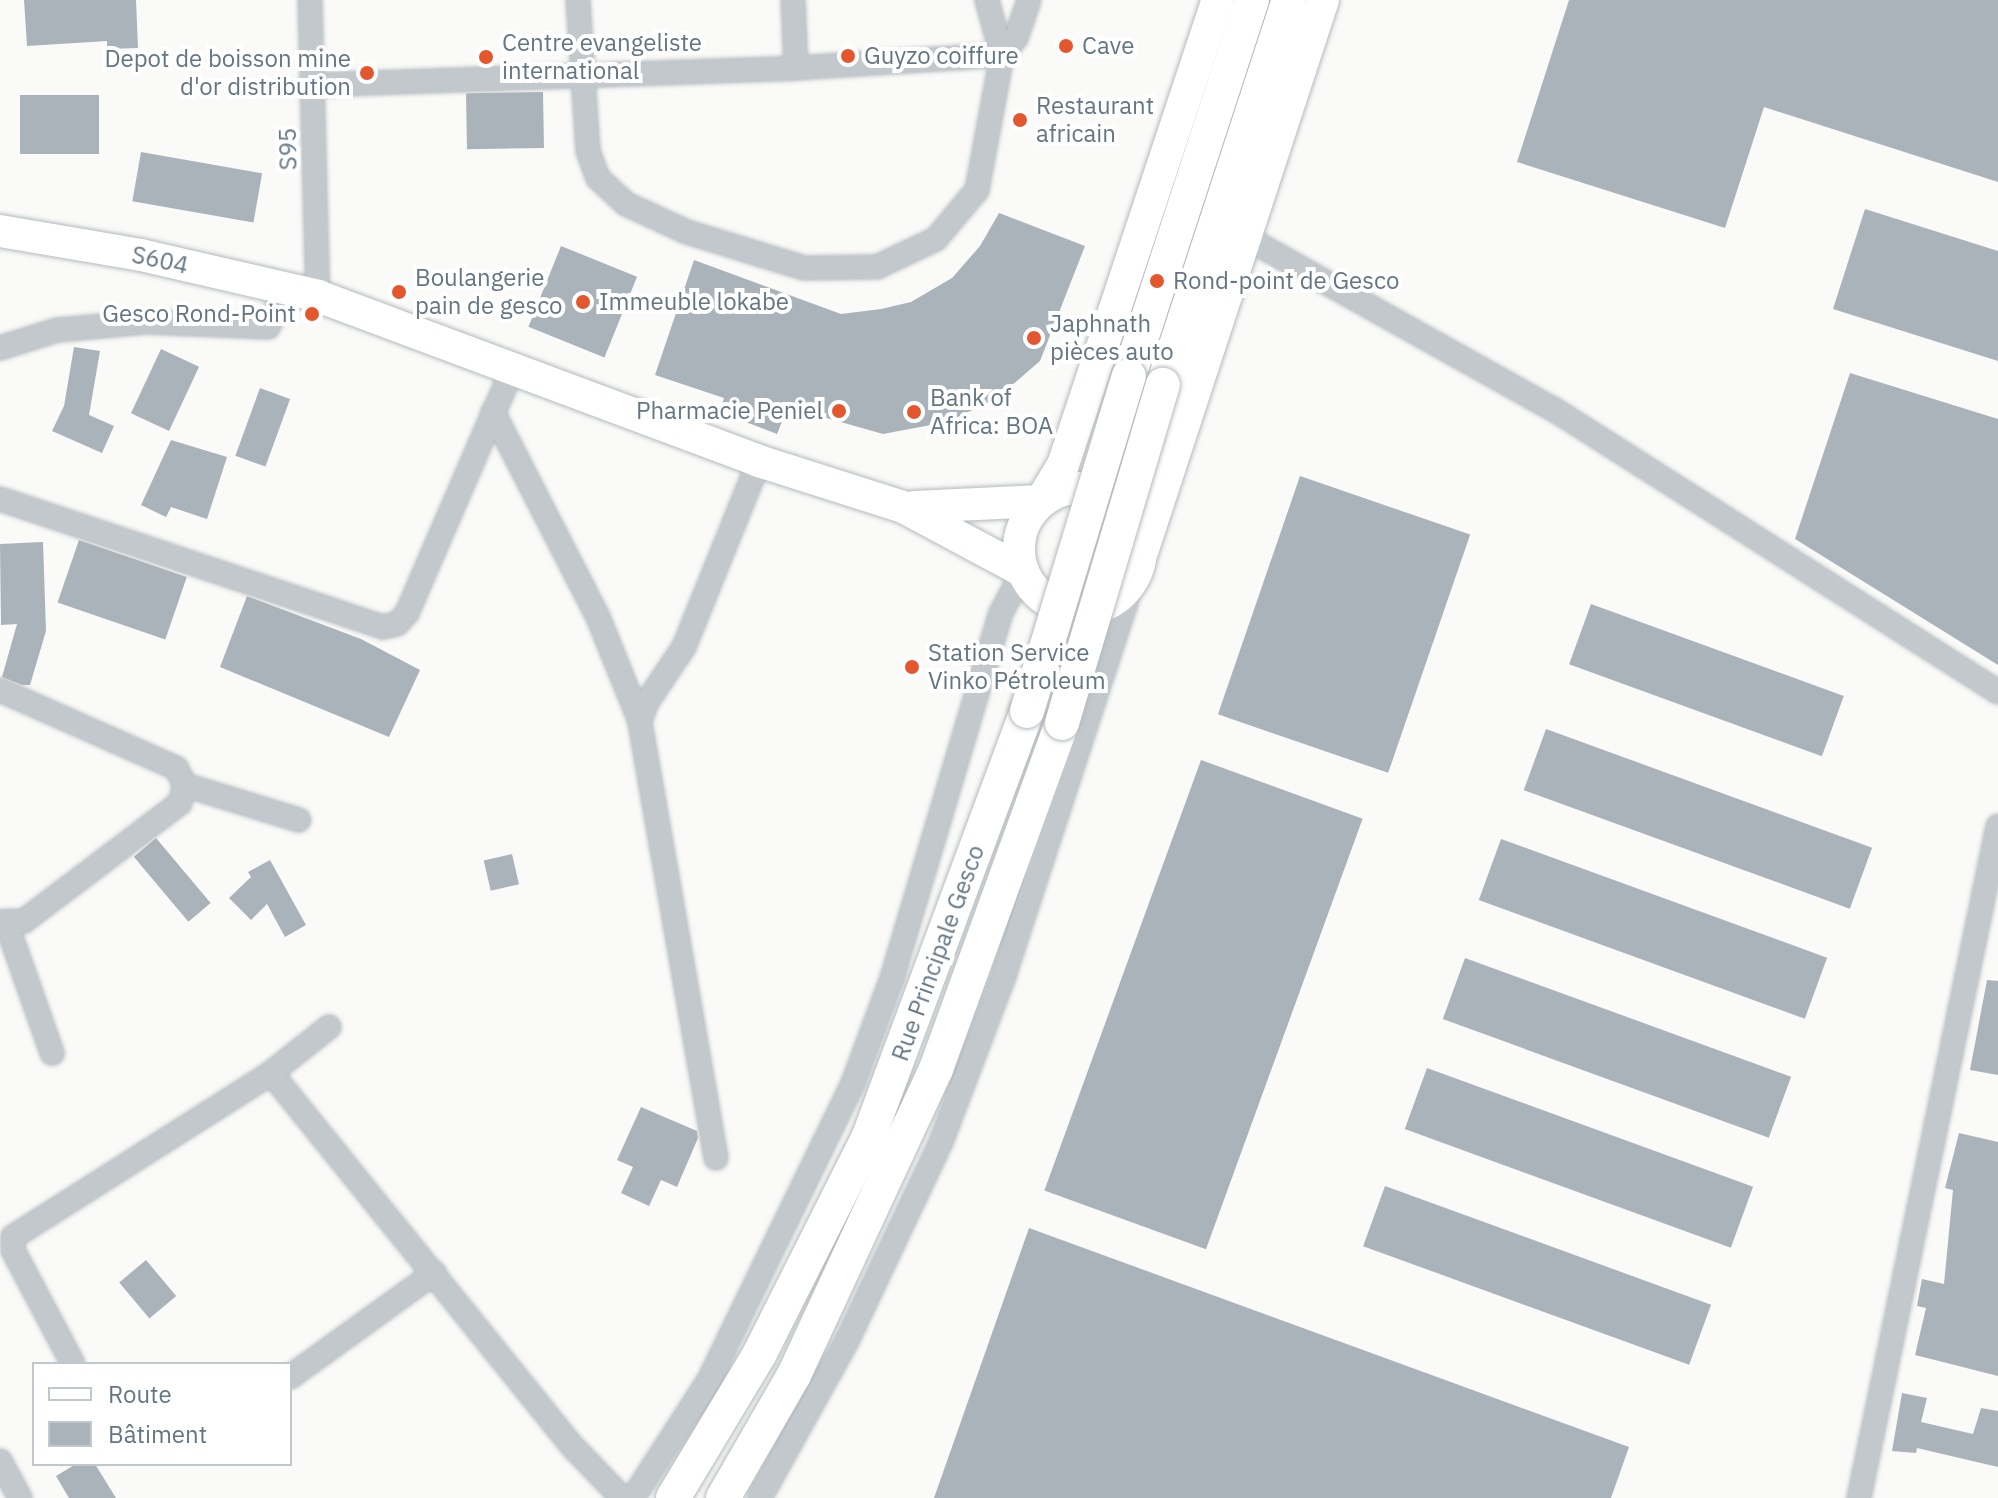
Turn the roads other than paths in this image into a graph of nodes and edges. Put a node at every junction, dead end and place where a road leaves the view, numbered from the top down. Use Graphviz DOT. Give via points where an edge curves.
graph roads {
  1 [pos="310,0"];
  2 [pos="578,0"];
  3 [pos="793,0"];
  4 [pos="987,0"];
  5 [pos="1029,0"];
  6 [pos="1218,0"];
  7 [pos="1252,0"];
  8 [pos="1289,0"];
  9 [pos="1323,0"];
  10 [pos="1002,55"];
  11 [pos="796,68"];
  12 [pos="581,72"];
  13 [pos="313,85"];
  14 [pos="0,231"];
  15 [pos="1245,237"];
  16 [pos="286,289"];
  17 [pos="318,296"];
  18 [pos="0,348"];
  19 [pos="513,368"];
  20 [pos="493,412"];
  21 [pos="759,461"];
  22 [pos="0,499"];
  23 [pos="1041,501"];
  24 [pos="903,507"];
  25 [pos="1142,552"];
  26 [pos="1023,571"];
  27 [pos="1132,584"];
  28 [pos="0,690"];
  29 [pos="1998,692"];
  30 [pos="640,721"];
  31 [pos="185,785"];
  32 [pos="299,820"];
  33 [pos="1998,826"];
  34 [pos="3,924"];
  35 [pos="329,1027"];
  36 [pos="52,1053"];
  37 [pos="271,1073"];
  38 [pos="716,1158"];
  39 [pos="5,1238"];
  40 [pos="434,1273"];
  41 [pos="72,1362"];
  42 [pos="292,1376"];
  43 [pos="0,1461"];
  44 [pos="20,1498"];
  45 [pos="622,1498"];
  46 [pos="633,1498"];
  47 [pos="673,1498"];
  48 [pos="723,1498"];
  49 [pos="760,1498"];
  50 [pos="1859,1498"];
  1 -- 13 [label="street, S95"];
  2 -- 12 [label="street"];
  3 -- 11 [label="street"];
  4 -- 10 [label="street"];
  5 -- 10 [label="street" via="1016,38"];
  6 -- 23 [label="street" via="1063,465"];
  7 -- 47 [label="main road, Rue Principale Gesco, bridge" via="1027,711 869,1136 760,1353"];
  8 -- 48 [label="main road, Rue Principale Gesco, bridge" via="1163,385 1062,723 936,1069 794,1375"];
  9 -- 15 [label="street"];
  10 -- 11 [label="street"];
  10 -- 12 [label="street" via="977,190 936,239 877,267 804,268 687,232 626,204 598,178 588,151"];
  11 -- 12 [label="street"];
  12 -- 13 [label="street"];
  13 -- 17 [label="street, S95"];
  14 -- 16 [label="street, S604" via="141,255"];
  15 -- 25 [label="street"];
  15 -- 29 [label="street" via="1555,410"];
  16 -- 17 [label="street, S604"];
  16 -- 18 [label="street" via="268,327 146,322 57,330"];
  17 -- 19 [label="street, S604"];
  19 -- 20 [label="street"];
  19 -- 21 [label="street, S604"];
  20 -- 22 [label="street" via="407,613 397,624 383,627"];
  20 -- 30 [label="street" via="598,617"];
  21 -- 24 [label="street, S604"];
  21 -- 30 [label="street" via="684,647"];
  23 -- 24 [label="street" via="977,508"];
  23 -- 25 [label="street" via="1079,487 1117,499 1140,532"];
  23 -- 26 [label="street" via="1020,533"];
  24 -- 26 [label="street"];
  25 -- 27 [label="street"];
  26 -- 27 [label="street" via="1047,601 1074,610 1102,607"];
  26 -- 46 [label="street" via="1000,615 892,978 853,1083 709,1380"];
  27 -- 49 [label="street" via="1004,976 941,1142 847,1341"];
  28 -- 31 [label="street" via="176,768"];
  30 -- 38 [label="street"];
  31 -- 32 [label="street"];
  31 -- 34 [label="street" via="180,803 24,921"];
  33 -- 50 [label="street"];
  34 -- 36 [label="street"];
  35 -- 37 [label="street"];
  37 -- 39 [label="street"];
  37 -- 40 [label="street"];
  39 -- 41 [label="street"];
  40 -- 42 [label="street"];
  40 -- 45 [label="street" via="573,1447"];
  43 -- 44 [label="street"];
}
